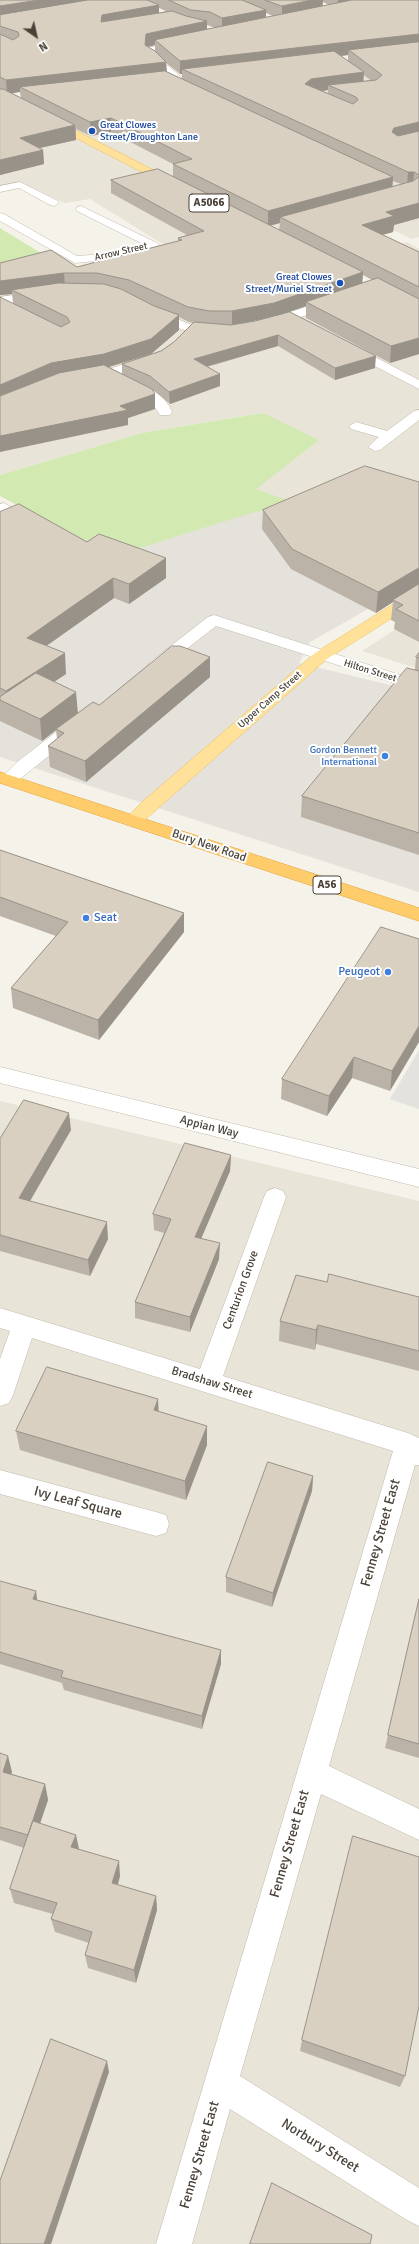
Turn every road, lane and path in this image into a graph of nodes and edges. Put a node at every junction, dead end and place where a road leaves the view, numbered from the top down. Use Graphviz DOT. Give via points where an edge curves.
graph roads {
  1 [pos="194,41"];
  2 [pos="166,80"];
  3 [pos="24,97"];
  4 [pos="3,98"];
  5 [pos="0,189"];
  6 [pos="188,192"];
  7 [pos="54,203"];
  8 [pos="81,209"];
  9 [pos="0,216"];
  10 [pos="51,294"];
  11 [pos="347,298"];
  12 [pos="0,301"];
  13 [pos="0,304"];
  14 [pos="142,308"];
  15 [pos="14,311"];
  16 [pos="290,317"];
  17 [pos="304,324"];
  18 [pos="254,327"];
  19 [pos="190,328"];
  20 [pos="231,331"];
  21 [pos="180,338"];
  22 [pos="339,342"];
  23 [pos="163,354"];
  24 [pos="108,374"];
  25 [pos="76,378"];
  26 [pos="419,385"];
  27 [pos="165,412"];
  28 [pos="419,414"];
  29 [pos="356,426"];
  30 [pos="389,436"];
  31 [pos="375,447"];
  32 [pos="419,594"];
  33 [pos="321,656"];
  34 [pos="140,677"];
  35 [pos="419,686"];
  36 [pos="85,719"];
  37 [pos="4,778"];
  38 [pos="133,821"];
  39 [pos="419,915"];
  40 [pos="0,1075"];
  41 [pos="419,1178"];
  42 [pos="275,1197"];
  43 [pos="0,1318"];
  44 [pos="24,1325"];
  45 [pos="208,1382"];
  46 [pos="0,1395"];
  47 [pos="413,1450"];
  48 [pos="0,1482"];
  49 [pos="156,1524"];
  50 [pos="311,1773"];
  51 [pos="419,1825"];
  52 [pos="221,2084"];
  53 [pos="419,2208"];
  54 [pos="174,2244"];
  1 -- 2 [label="street" via="150,50 149,54 181,81"];
  3 -- 4 [label="street"];
  4 -- 6 [label="main road, A5066"];
  5 -- 7 [label="street" via="20,185"];
  8 -- 9 [label="street, Arrow Street" via="152,245 105,257 75,260"];
  10 -- 12 [label="street"];
  11 -- 16 [label="street"];
  13 -- 15 [label="street"];
  14 -- 19 [label="street"];
  16 -- 17 [label="street"];
  16 -- 18 [label="street"];
  19 -- 20 [label="street"];
  19 -- 21 [label="street"];
  22 -- 26 [label="street"];
  23 -- 24 [label="street"];
  24 -- 25 [label="street"];
  24 -- 27 [label="street" via="158,400"];
  28 -- 30 [label="street"];
  29 -- 30 [label="street"];
  30 -- 31 [label="street"];
  32 -- 33 [label="main road, Upper Camp Street"];
  33 -- 34 [label="street, Hilton Street" via="214,620"];
  33 -- 35 [label="street, Hilton Street"];
  33 -- 38 [label="main road, Upper Camp Street"];
  36 -- 37 [label="street"];
  37 -- 38 [label="highway, Bury New Road / A56"];
  38 -- 39 [label="highway, Bury New Road / A56"];
  40 -- 41 [label="street, Appian Way"];
  42 -- 45 [label="street, Centurion Grove"];
  43 -- 44 [label="street, Bradshaw Street"];
  44 -- 45 [label="street, Bradshaw Street"];
  44 -- 46 [label="street"];
  45 -- 47 [label="street, Bradshaw Street"];
  47 -- 50 [label="street, Fenney Street East"];
  48 -- 49 [label="street, Ivy Leaf Square"];
  50 -- 51 [label="street"];
  50 -- 52 [label="street, Fenney Street East"];
  52 -- 53 [label="street, Norbury Street"];
  52 -- 54 [label="street, Fenney Street East"];
}
